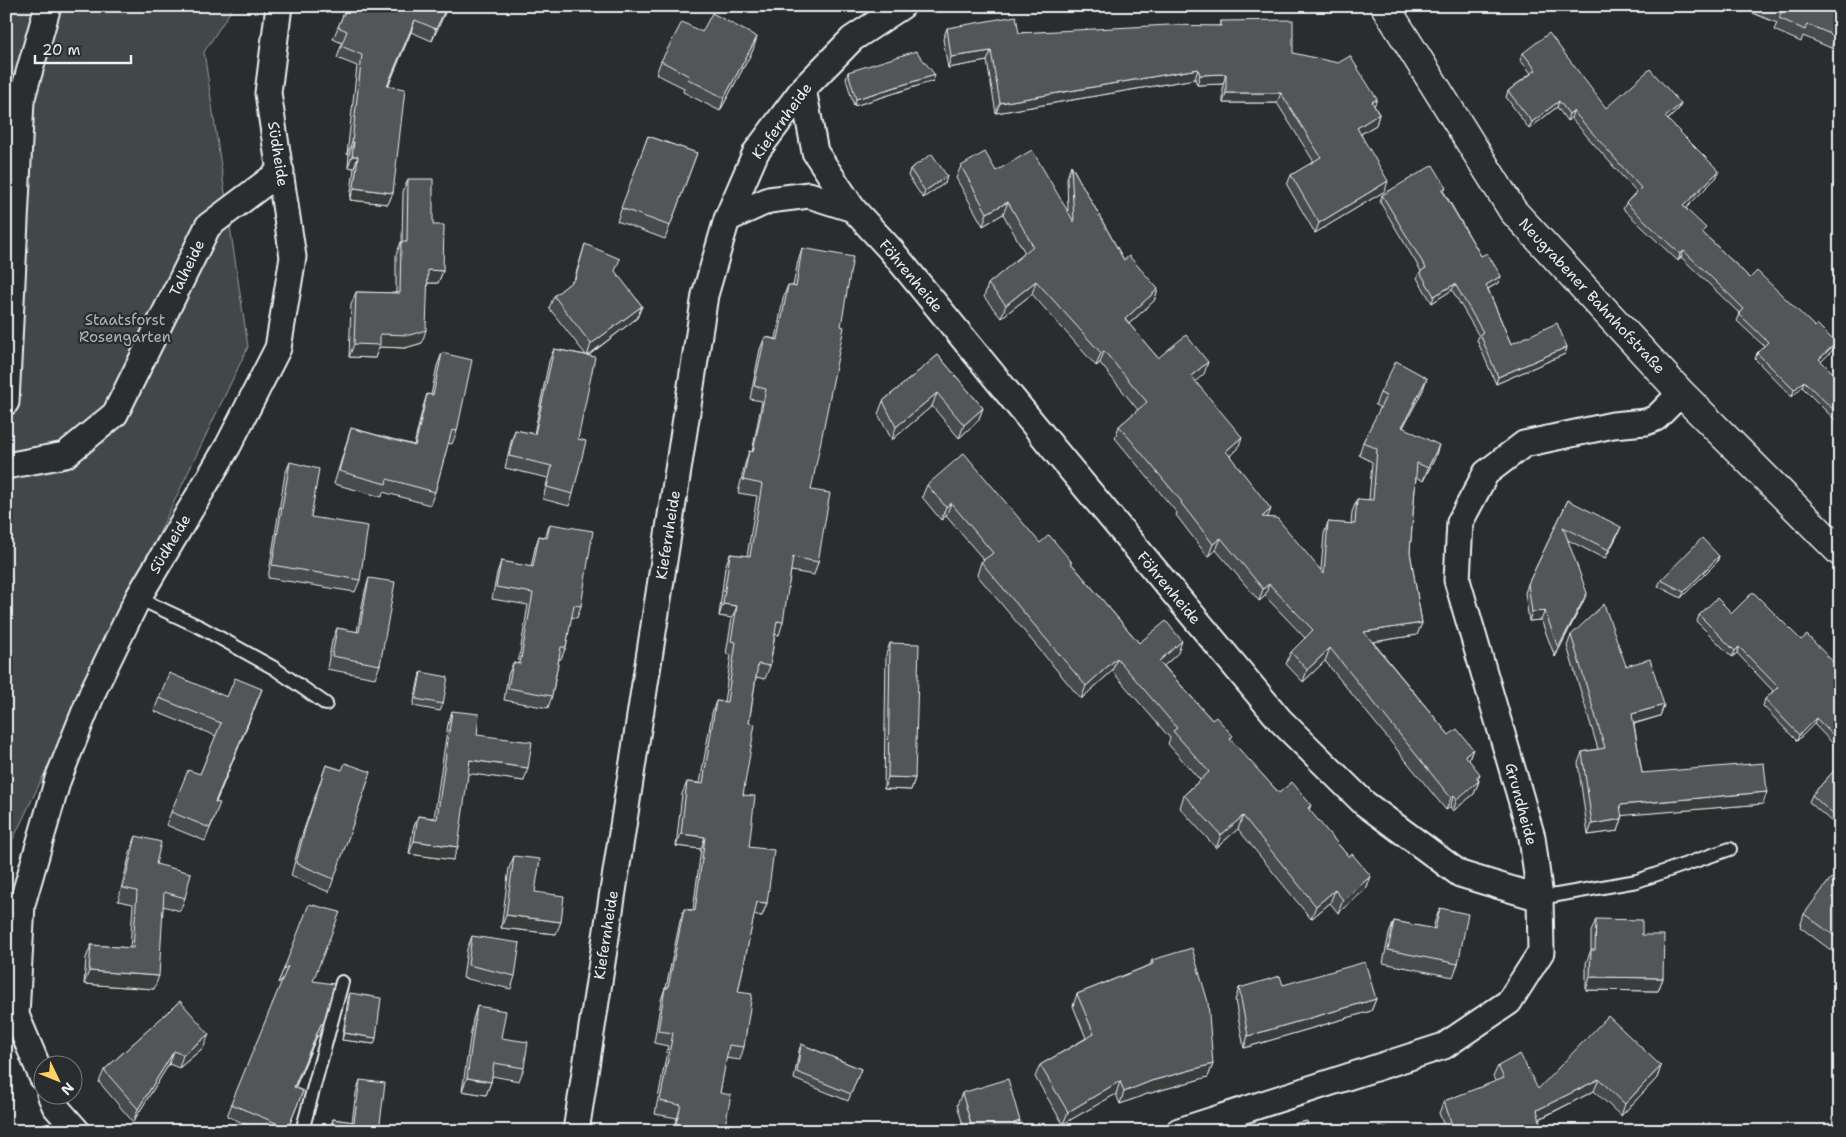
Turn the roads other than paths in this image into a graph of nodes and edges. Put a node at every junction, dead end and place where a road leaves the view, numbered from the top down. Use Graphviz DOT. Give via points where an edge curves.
graph roads {
  1 [pos="48,6"];
  2 [pos="279,6"];
  3 [pos="902,6"];
  4 [pos="1386,6"];
  5 [pos="803,90"];
  6 [pos="280,172"];
  7 [pos="853,209"];
  8 [pos="726,219"];
  9 [pos="1681,393"];
  10 [pos="6,402"];
  11 [pos="6,466"];
  12 [pos="1840,552"];
  13 [pos="138,598"];
  14 [pos="326,704"];
  15 [pos="1730,849"];
  16 [pos="1540,898"];
  17 [pos="342,982"];
  18 [pos="32,1054"];
  19 [pos="53,1104"];
  20 [pos="77,1131"];
  21 [pos="302,1131"];
  22 [pos="576,1131"];
  23 [pos="1179,1131"];
  1 -- 10 [label="street" via="22,101"];
  2 -- 6 [label="street, Südheide" via="268,93"];
  3 -- 5 [label="street, Kiefernheide" via="852,39"];
  4 -- 9 [label="street, Neugrabener Bahnhofstraße" via="1513,211"];
  5 -- 7 [label="street, Föhrenheide" via="815,152"];
  5 -- 8 [label="street, Kiefernheide" via="756,152"];
  6 -- 11 [label="street, Talheide" via="208,226 115,414 65,456"];
  6 -- 13 [label="street, Südheide" via="293,258 278,348 228,446"];
  7 -- 8 [label="street, Föhrenheide" via="809,195 769,200"];
  7 -- 16 [label="street, Föhrenheide" via="891,250 1062,460 1287,727 1364,803 1460,874"];
  8 -- 22 [label="street, Kiefernheide" via="705,295"];
  9 -- 12 [label="street, Neugrabener Bahnhofstraße"];
  9 -- 16 [label="street, Grundheide" via="1656,418 1646,422 1524,444 1486,473 1460,522 1456,580 1532,837"];
  13 -- 14 [label="lane" via="202,628 274,668"];
  13 -- 18 [label="street, Südheide" via="94,689 58,779 22,904 16,1014"];
  15 -- 16 [label="lane" via="1637,881"];
  16 -- 23 [label="street, Grundheide" via="1541,952 1509,1002 1444,1046"];
  17 -- 21 [label="lane"];
  19 -- 20 [label="street"];
}
